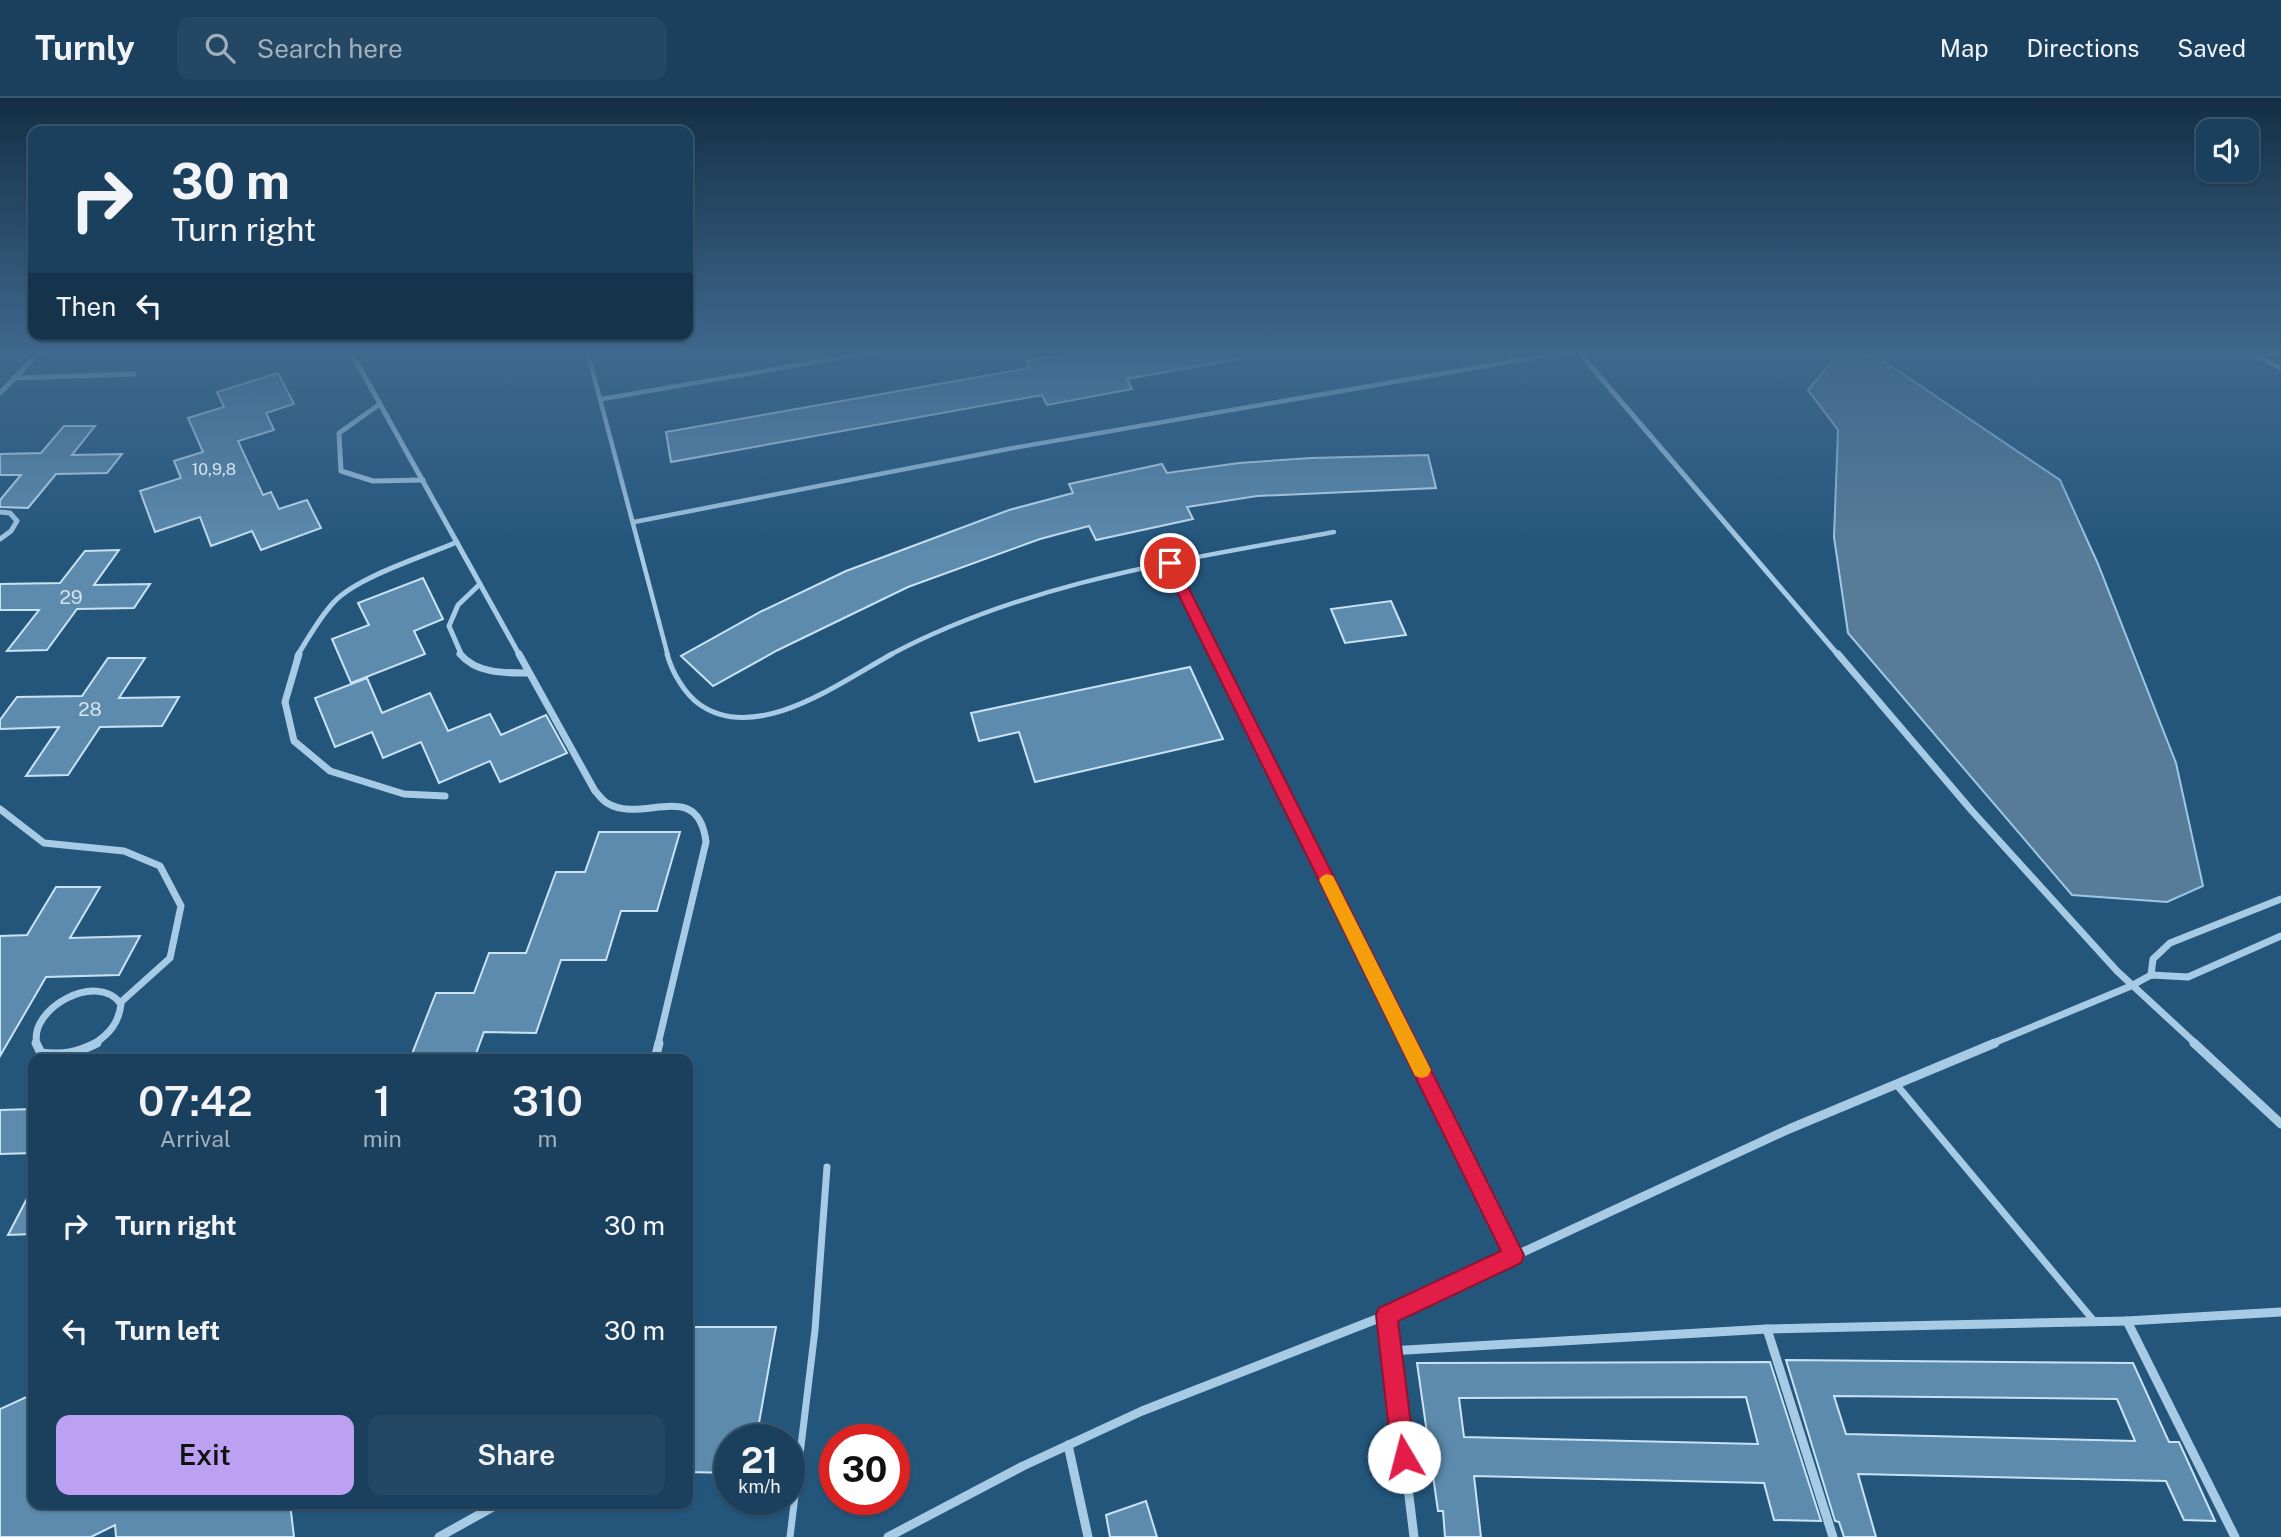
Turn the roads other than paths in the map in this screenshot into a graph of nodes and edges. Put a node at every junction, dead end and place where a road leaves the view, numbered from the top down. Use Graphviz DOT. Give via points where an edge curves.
graph roads {
  1 [pos="361,417"];
  2 [pos="387,417"];
  3 [pos="607,417"];
  4 [pos="1194,417"];
  5 [pos="1635,417"];
  6 [pos="422,480"];
  7 [pos="0,512"];
  8 [pos="634,522"];
  9 [pos="1334,532"];
  10 [pos="0,539"];
  11 [pos="457,542"];
  12 [pos="1170,563"];
  13 [pos="480,584"];
  14 [pos="529,673"];
  15 [pos="445,796"];
  16 [pos="0,808"];
  17 [pos="2281,899"];
  18 [pos="2281,936"];
  19 [pos="2151,975"];
  20 [pos="2131,986"];
  21 [pos="121,1002"];
  22 [pos="44,1054"];
  23 [pos="77,1054"];
  24 [pos="656,1054"];
  25 [pos="1896,1084"];
  26 [pos="2281,1124"];
  27 [pos="827,1167"];
  28 [pos="1514,1255"];
  29 [pos="2281,1312"];
  30 [pos="1387,1315"];
  31 [pos="2095,1321"];
  32 [pos="2127,1321"];
  33 [pos="1767,1329"];
  34 [pos="1389,1351"];
  35 [pos="1068,1446"];
  36 [pos="489,1509"];
  37 [pos="439,1537"];
  38 [pos="790,1537"];
  39 [pos="888,1537"];
  40 [pos="1088,1537"];
  41 [pos="1414,1537"];
  42 [pos="1833,1537"];
  43 [pos="2235,1537"];
  1 -- 6 [label="street" via="339,433 341,471 373,481"];
  2 -- 6 [label="street"];
  3 -- 8 [label="lane"];
  4 -- 8 [label="lane"];
  5 -- 20 [label="street" via="1972,811"];
  6 -- 11 [label="street"];
  7 -- 10 [label="street" via="10,513 17,521"];
  8 -- 12 [label="lane" via="669,661 688,696 710,712 734,719 772,715 795,706 898,651 1006,605 1119,572"];
  9 -- 12 [label="lane"];
  11 -- 13 [label="street"];
  11 -- 15 [label="street" via="367,580 336,599 297,657 285,702 294,741 330,771 404,794"];
  12 -- 28 [label="lane"];
  13 -- 14 [label="street"];
  13 -- 14 [label="street" via="458,605 449,626 463,657 497,673"];
  14 -- 24 [label="street" via="595,791 608,805 694,810 707,828"];
  16 -- 21 [label="street" via="44,843 124,851 160,866 180,906 170,958"];
  17 -- 19 [label="street" via="2170,943 2153,959"];
  18 -- 19 [label="street" via="2188,977"];
  19 -- 20 [label="street"];
  20 -- 25 [label="street"];
  20 -- 26 [label="street"];
  21 -- 22 [label="street" via="107,990 69,997 38,1025 35,1045"];
  21 -- 23 [label="street" via="121,1012 108,1035"];
  25 -- 28 [label="street"];
  25 -- 31 [label="lane"];
  27 -- 38 [label="lane" via="815,1330"];
  28 -- 30 [label="street"];
  29 -- 32 [label="street"];
  30 -- 34 [label="street"];
  30 -- 35 [label="street" via="1142,1411"];
  31 -- 32 [label="street"];
  31 -- 33 [label="street"];
  32 -- 43 [label="street"];
  33 -- 34 [label="street"];
  33 -- 42 [label="street"];
  34 -- 41 [label="street"];
  35 -- 39 [label="street"];
  35 -- 40 [label="street"];
  36 -- 37 [label="street"];
}
